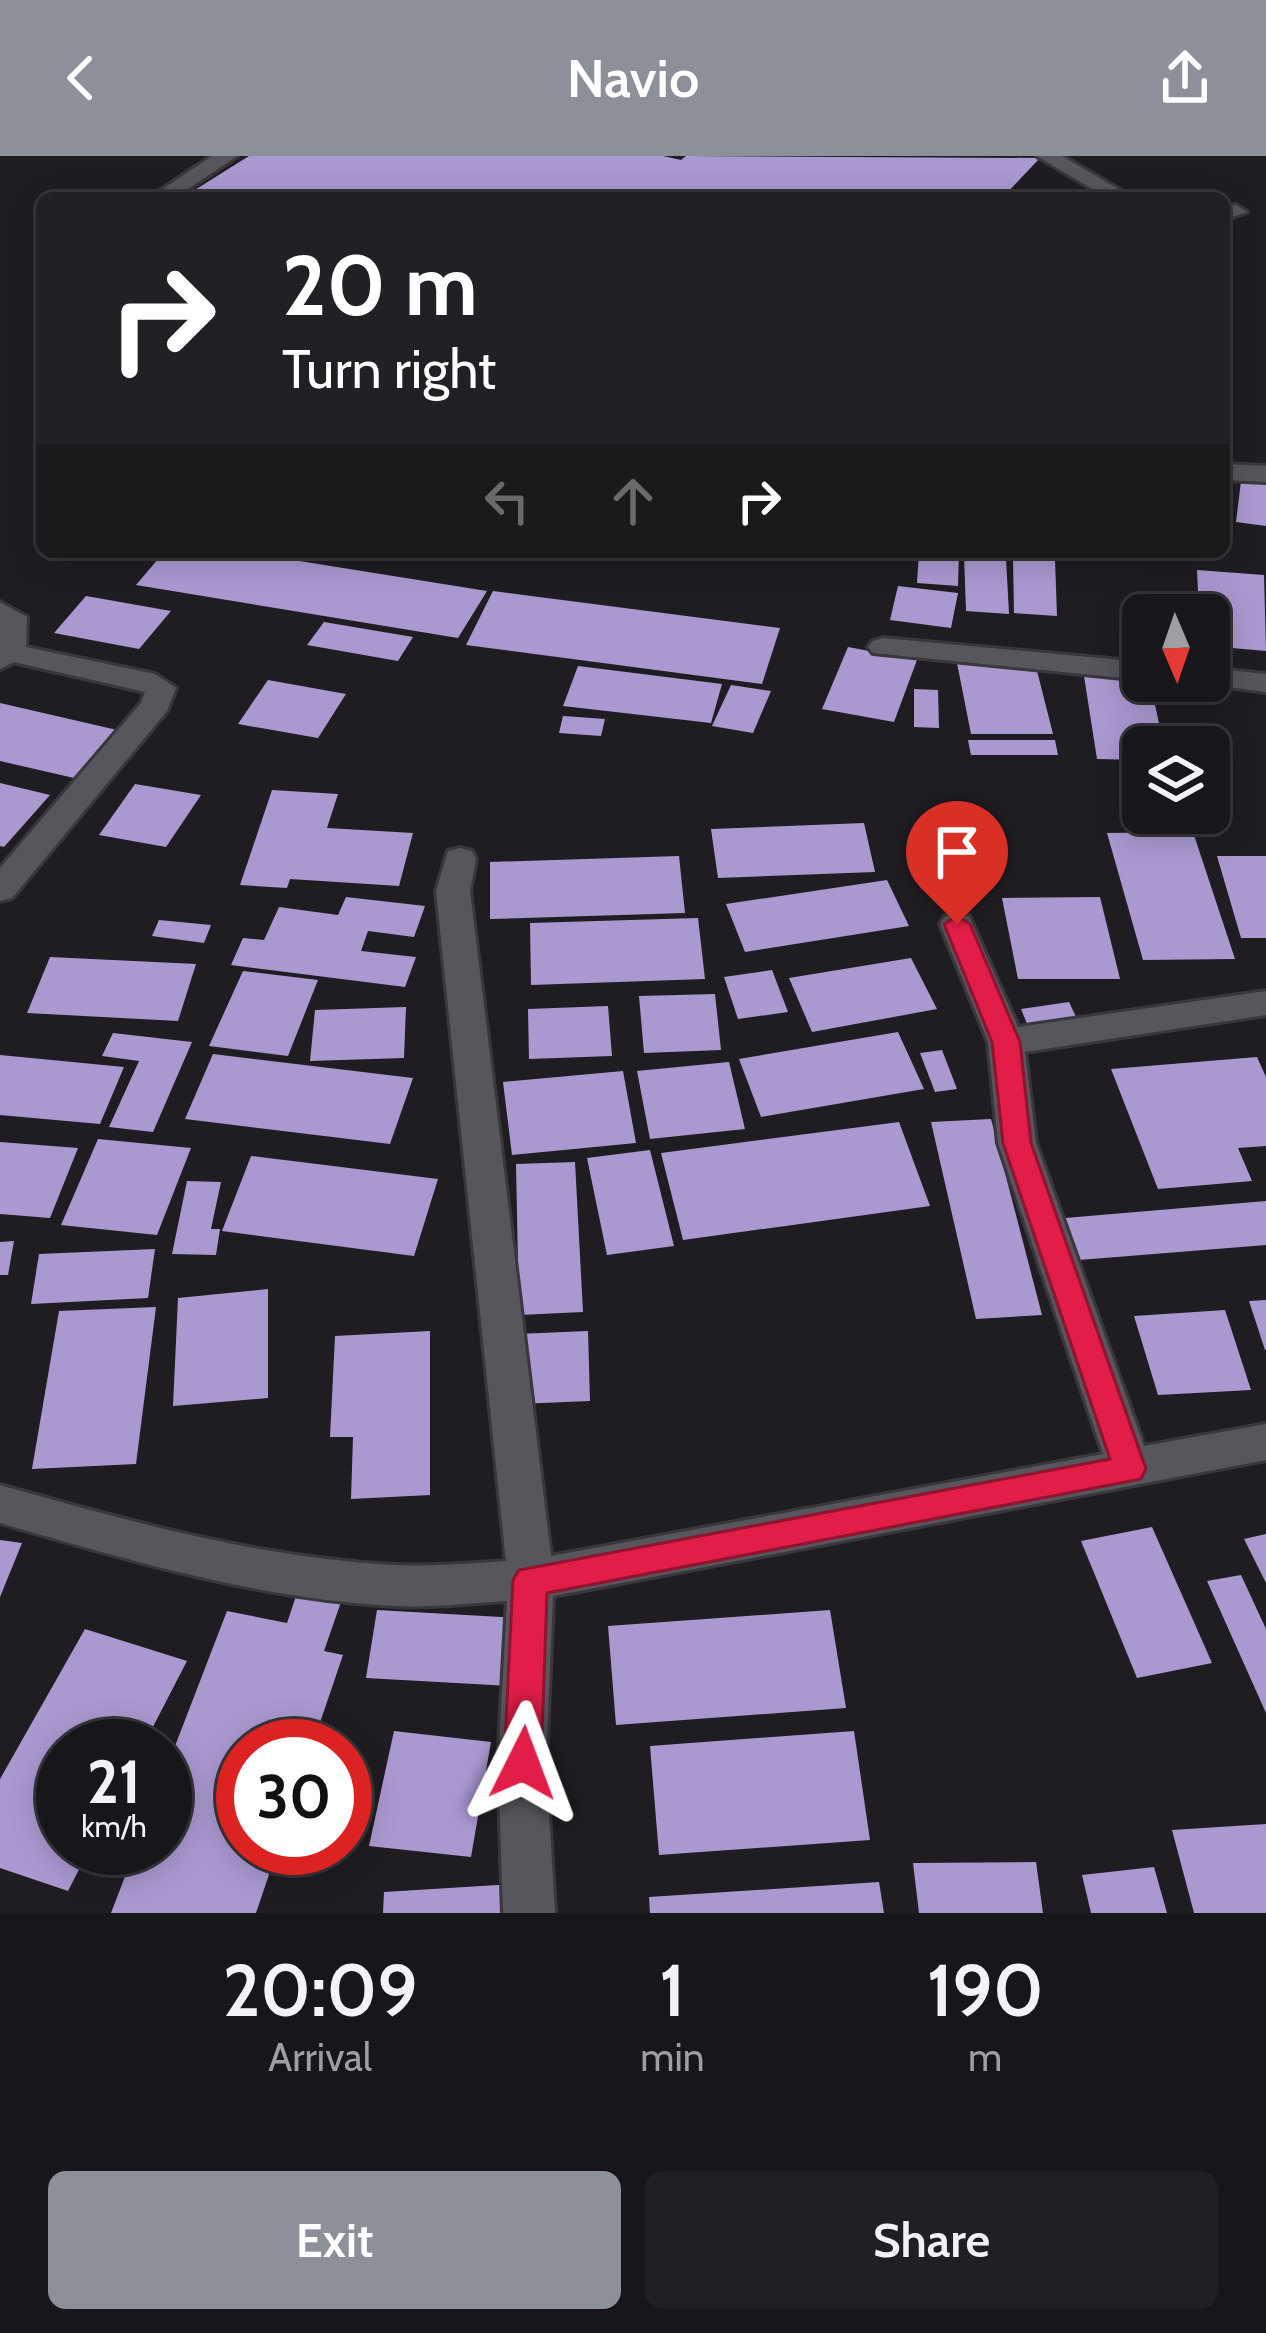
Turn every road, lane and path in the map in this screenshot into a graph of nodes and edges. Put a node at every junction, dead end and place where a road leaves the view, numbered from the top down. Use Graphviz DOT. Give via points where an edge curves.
graph roads {
  1 [pos="226,156"];
  2 [pos="1047,156"];
  3 [pos="169,192"];
  4 [pos="1112,192"];
  5 [pos="1230,472"];
  6 [pos="1266,474"];
  7 [pos="0,611"];
  8 [pos="883,647"];
  9 [pos="4,656"];
  10 [pos="1122,669"];
  11 [pos="1230,679"];
  12 [pos="1266,683"];
  13 [pos="460,859"];
  14 [pos="0,890"];
  15 [pos="957,924"];
  16 [pos="1266,1003"];
  17 [pos="1006,1042"];
  18 [pos="1266,1442"];
  19 [pos="1130,1469"];
  20 [pos="0,1504"];
  21 [pos="531,1580"];
  22 [pos="529,1913"];
  1 -- 3 [label="street"];
  2 -- 4 [label="street"];
  5 -- 6 [label="street"];
  7 -- 9 [label="street" via="17,628"];
  8 -- 10 [label="street"];
  9 -- 14 [label="street" via="161,688 156,705"];
  11 -- 12 [label="street"];
  13 -- 21 [label="street" via="453,891"];
  15 -- 17 [label="street"];
  16 -- 17 [label="street"];
  17 -- 19 [label="street" via="1017,1143"];
  18 -- 19 [label="street"];
  19 -- 21 [label="street"];
  20 -- 21 [label="street" via="182,1556 289,1576 400,1586"];
  21 -- 22 [label="street" via="523,1763"];
}
